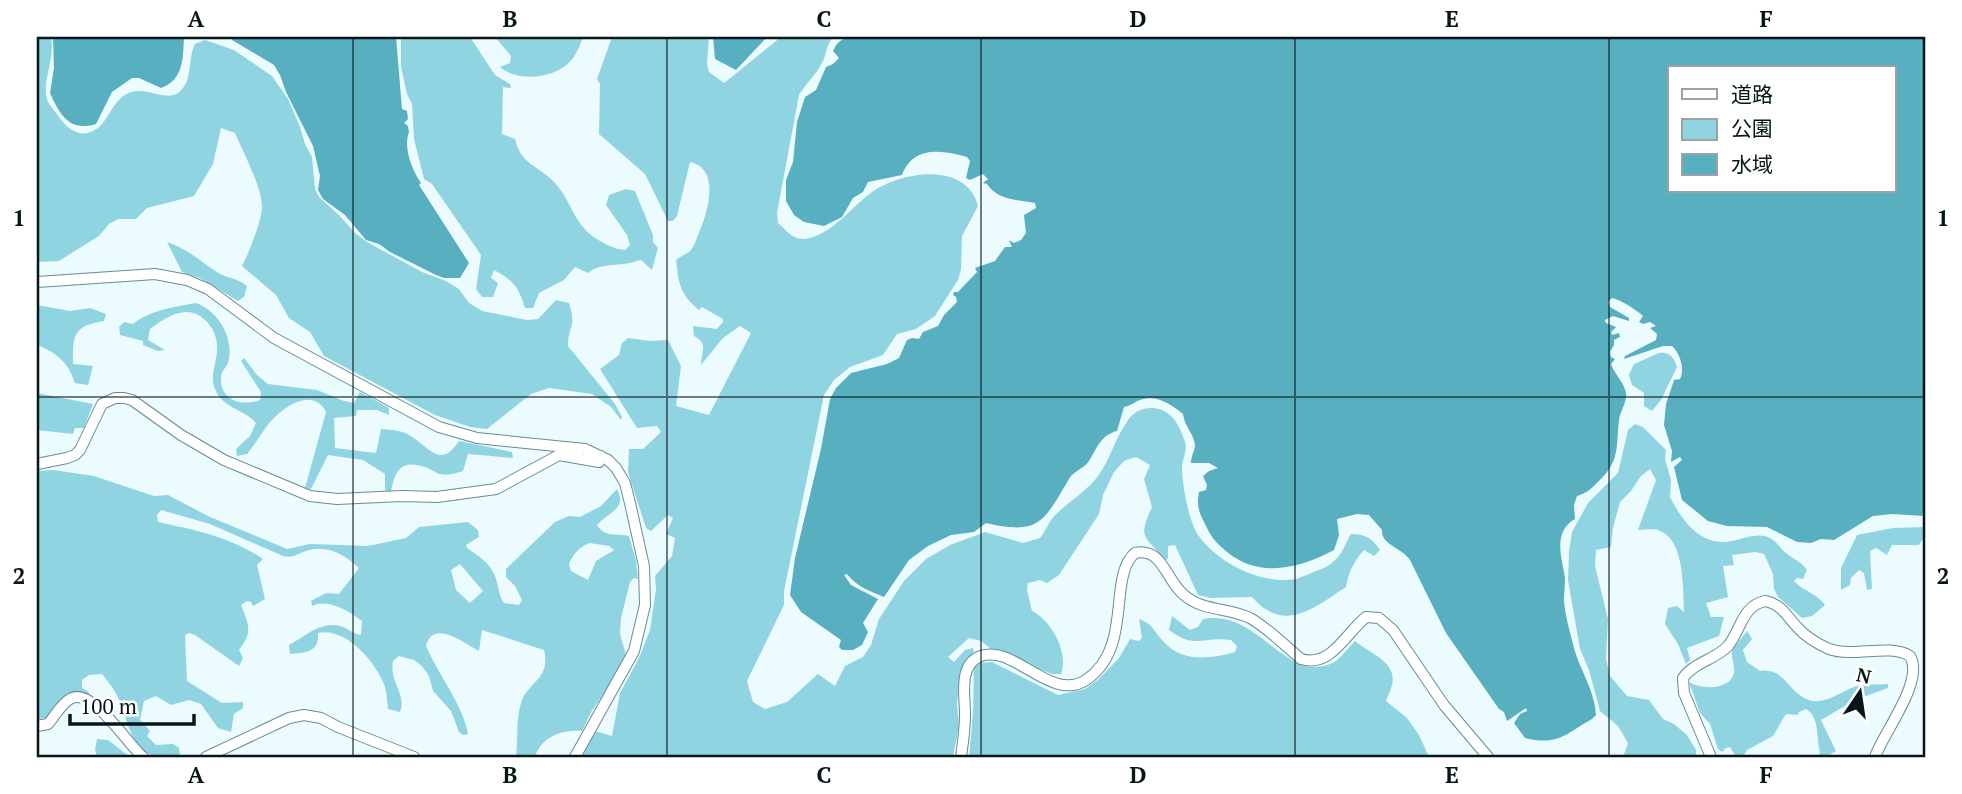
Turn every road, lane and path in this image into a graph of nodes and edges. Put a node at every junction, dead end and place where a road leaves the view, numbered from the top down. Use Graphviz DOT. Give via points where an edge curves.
graph roads {
  1 [pos="37,282"];
  2 [pos="601,456"];
  3 [pos="37,464"];
  4 [pos="37,726"];
  5 [pos="143,757"];
  6 [pos="206,757"];
  7 [pos="414,757"];
  8 [pos="575,757"];
  9 [pos="961,757"];
  10 [pos="1488,757"];
  11 [pos="1711,757"];
  12 [pos="1875,757"];
  1 -- 2 [label="street" via="155,274 187,280 208,289 274,338 439,427 477,438 585,449"];
  2 -- 3 [label="street" via="599,462 568,455 552,457 496,489 438,497 337,499 303,494 224,460 132,400 115,398 102,404 75,455"];
  2 -- 8 [label="street" via="616,468 628,493 644,566 645,605 634,651"];
  4 -- 5 [label="street" via="48,724 73,696 82,698 96,705"];
  6 -- 7 [label="street" via="304,715"];
  9 -- 10 [label="street" via="964,682 971,663 987,655 1014,662 1056,684 1087,680 1112,646 1125,565 1135,553 1144,551 1157,558 1173,584 1192,601 1251,618 1301,659 1324,658 1366,617 1379,618 1393,630 1444,705"];
  11 -- 12 [label="street" via="1684,693 1683,678 1722,651 1750,608 1765,601 1780,607 1800,631 1829,649 1896,651 1910,656 1913,671 1903,705"];
}
